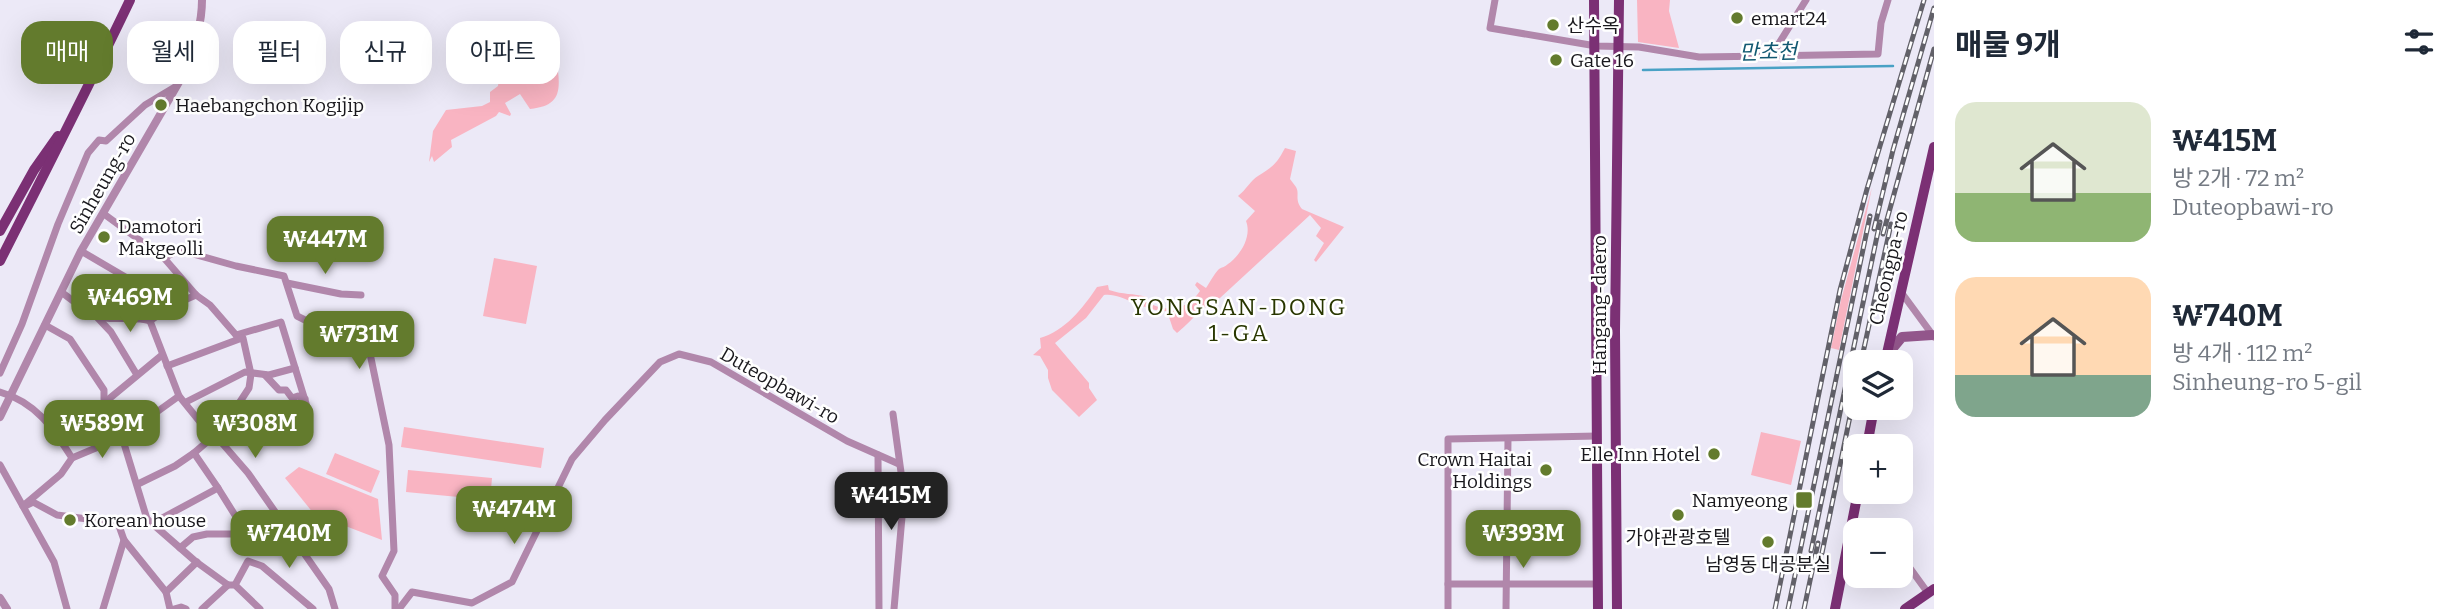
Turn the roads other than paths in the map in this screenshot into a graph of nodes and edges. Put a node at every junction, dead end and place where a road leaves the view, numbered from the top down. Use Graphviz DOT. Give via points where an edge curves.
graph roads {
  1 [pos="130,0"];
  2 [pos="202,0"];
  3 [pos="1495,0"];
  4 [pos="1594,0"];
  5 [pos="1619,0"];
  6 [pos="1806,0"];
  7 [pos="1888,0"];
  8 [pos="1595,46"];
  9 [pos="1618,48"];
  10 [pos="1771,56"];
  11 [pos="179,85"];
  12 [pos="68,123"];
  13 [pos="1934,147"];
  14 [pos="1930,183"];
  15 [pos="104,214"];
  16 [pos="0,231"];
  17 [pos="81,251"];
  18 [pos="164,258"];
  19 [pos="0,259"];
  20 [pos="287,283"];
  21 [pos="61,292"];
  22 [pos="1901,292"];
  23 [pos="362,295"];
  24 [pos="196,296"];
  25 [pos="173,305"];
  26 [pos="94,314"];
  27 [pos="297,316"];
  28 [pos="150,321"];
  29 [pos="281,322"];
  30 [pos="45,325"];
  31 [pos="239,336"];
  32 [pos="1933,336"];
  33 [pos="1888,350"];
  34 [pos="1893,350"];
  35 [pos="162,355"];
  36 [pos="167,366"];
  37 [pos="295,368"];
  38 [pos="0,373"];
  39 [pos="251,374"];
  40 [pos="265,374"];
  41 [pos="137,375"];
  42 [pos="0,392"];
  43 [pos="12,395"];
  44 [pos="183,399"];
  45 [pos="305,399"];
  46 [pos="104,403"];
  47 [pos="308,410"];
  48 [pos="893,414"];
  49 [pos="0,417"];
  50 [pos="56,432"];
  51 [pos="215,435"];
  52 [pos="1597,436"];
  53 [pos="122,437"];
  54 [pos="1508,439"];
  55 [pos="194,453"];
  56 [pos="878,455"];
  57 [pos="72,458"];
  58 [pos="899,464"];
  59 [pos="0,465"];
  60 [pos="138,484"];
  61 [pos="218,488"];
  62 [pos="1856,504"];
  63 [pos="23,506"];
  64 [pos="150,521"];
  65 [pos="118,523"];
  66 [pos="286,526"];
  67 [pos="243,533"];
  68 [pos="124,540"];
  69 [pos="180,548"];
  70 [pos="197,562"];
  71 [pos="1913,571"];
  72 [pos="1448,584"];
  73 [pos="1507,584"];
  74 [pos="1598,584"];
  75 [pos="231,585"];
  76 [pos="1931,591"];
  77 [pos="166,592"];
  78 [pos="67,609"];
  79 [pos="103,609"];
  80 [pos="172,609"];
  81 [pos="186,609"];
  82 [pos="202,609"];
  83 [pos="260,609"];
  84 [pos="313,609"];
  85 [pos="335,609"];
  86 [pos="397,609"];
  87 [pos="879,609"];
  88 [pos="894,609"];
  89 [pos="1448,609"];
  90 [pos="1506,609"];
  91 [pos="1598,609"];
  92 [pos="1617,609"];
  93 [pos="1835,609"];
  94 [pos="1905,609"];
  1 -- 12 [label="main road"];
  2 -- 11 [label="street, Sinheung-ro" via="196,42"];
  3 -- 8 [label="street" via="1490,28"];
  4 -- 8 [label="main road, Hangang-daero"];
  5 -- 9 [label="main road, Hangang-daero"];
  6 -- 10 [label="street"];
  7 -- 10 [label="street" via="1878,54"];
  8 -- 9 [label="street"];
  8 -- 52 [label="main road, Hangang-daero"];
  9 -- 10 [label="street" via="1699,57"];
  9 -- 92 [label="main road, Hangang-daero"];
  11 -- 15 [label="street, Sinheung-ro"];
  11 -- 38 [label="street" via="145,105 88,153"];
  12 -- 16 [label="main road" via="34,170"];
  12 -- 19 [label="main road"];
  13 -- 14 [label="main road, Cheongpa-ro"];
  14 -- 22 [label="main road, Cheongpa-ro"];
  15 -- 17 [label="street, Sinheung-ro"];
  15 -- 18 [label="street"];
  17 -- 21 [label="street, Sinheung-ro"];
  17 -- 25 [label="street"];
  18 -- 20 [label="street" via="179,250 284,276"];
  18 -- 24 [label="street"];
  20 -- 23 [label="street"];
  20 -- 27 [label="street"];
  21 -- 26 [label="street"];
  21 -- 30 [label="street, Sinheung-ro"];
  22 -- 32 [label="street"];
  22 -- 33 [label="main road, Cheongpa-ro"];
  24 -- 25 [label="street"];
  24 -- 31 [label="street"];
  25 -- 28 [label="street"];
  26 -- 28 [label="street"];
  26 -- 41 [label="street" via="111,332"];
  27 -- 29 [label="street"];
  27 -- 86 [label="street" via="328,342 367,339 389,445 394,551 382,576 395,595"];
  28 -- 35 [label="street"];
  29 -- 31 [label="street"];
  29 -- 37 [label="street"];
  30 -- 43 [label="street, Sinheung-ro"];
  30 -- 46 [label="street" via="70,339 104,390"];
  31 -- 36 [label="street"];
  31 -- 39 [label="street"];
  32 -- 34 [label="main road" via="1902,337"];
  35 -- 36 [label="street"];
  35 -- 41 [label="street"];
  36 -- 44 [label="street"];
  37 -- 40 [label="street"];
  37 -- 45 [label="street"];
  39 -- 40 [label="street"];
  39 -- 44 [label="street" via="245,372"];
  39 -- 51 [label="street" via="249,388"];
  40 -- 45 [label="street" via="281,391"];
  41 -- 46 [label="street"];
  42 -- 43 [label="street"];
  43 -- 49 [label="street, Sinheung-ro"];
  43 -- 50 [label="street" via="42,415"];
  44 -- 51 [label="street"];
  44 -- 53 [label="street"];
  45 -- 47 [label="street"];
  46 -- 50 [label="street"];
  46 -- 53 [label="street"];
  48 -- 58 [label="street"];
  50 -- 57 [label="street"];
  51 -- 55 [label="street"];
  51 -- 66 [label="street"];
  52 -- 54 [label="street"];
  52 -- 74 [label="main road, Hangang-daero"];
  53 -- 57 [label="street"];
  53 -- 60 [label="street"];
  54 -- 72 [label="street" via="1448,439"];
  54 -- 73 [label="street"];
  55 -- 60 [label="street"];
  55 -- 61 [label="street"];
  56 -- 58 [label="street, Duteopbawi-ro"];
  56 -- 86 [label="street, Duteopbawi-ro" via="710,362 679,354 660,362 572,459 512,582 472,603 412,592"];
  56 -- 87 [label="street"];
  57 -- 63 [label="street" via="61,474"];
  58 -- 88 [label="street" via="904,494"];
  59 -- 63 [label="street"];
  60 -- 64 [label="street"];
  61 -- 64 [label="street"];
  61 -- 67 [label="street"];
  62 -- 93 [label="main road"];
  63 -- 65 [label="street" via="33,502 57,515"];
  63 -- 78 [label="street" via="54,562"];
  64 -- 65 [label="street"];
  64 -- 69 [label="street"];
  65 -- 68 [label="street"];
  66 -- 67 [label="street" via="271,534"];
  66 -- 85 [label="street" via="329,589"];
  67 -- 69 [label="street" via="193,537"];
  68 -- 77 [label="street"];
  68 -- 79 [label="street"];
  69 -- 70 [label="street"];
  70 -- 75 [label="street"];
  70 -- 77 [label="street"];
  71 -- 76 [label="street"];
  72 -- 73 [label="street"];
  72 -- 89 [label="street"];
  73 -- 74 [label="street"];
  73 -- 90 [label="street"];
  74 -- 91 [label="main road, Hangang-daero"];
  75 -- 82 [label="street"];
  75 -- 83 [label="street"];
  75 -- 84 [label="street" via="248,561 262,566"];
  76 -- 94 [label="main road"];
  77 -- 80 [label="street"];
  80 -- 81 [label="street"];
}
